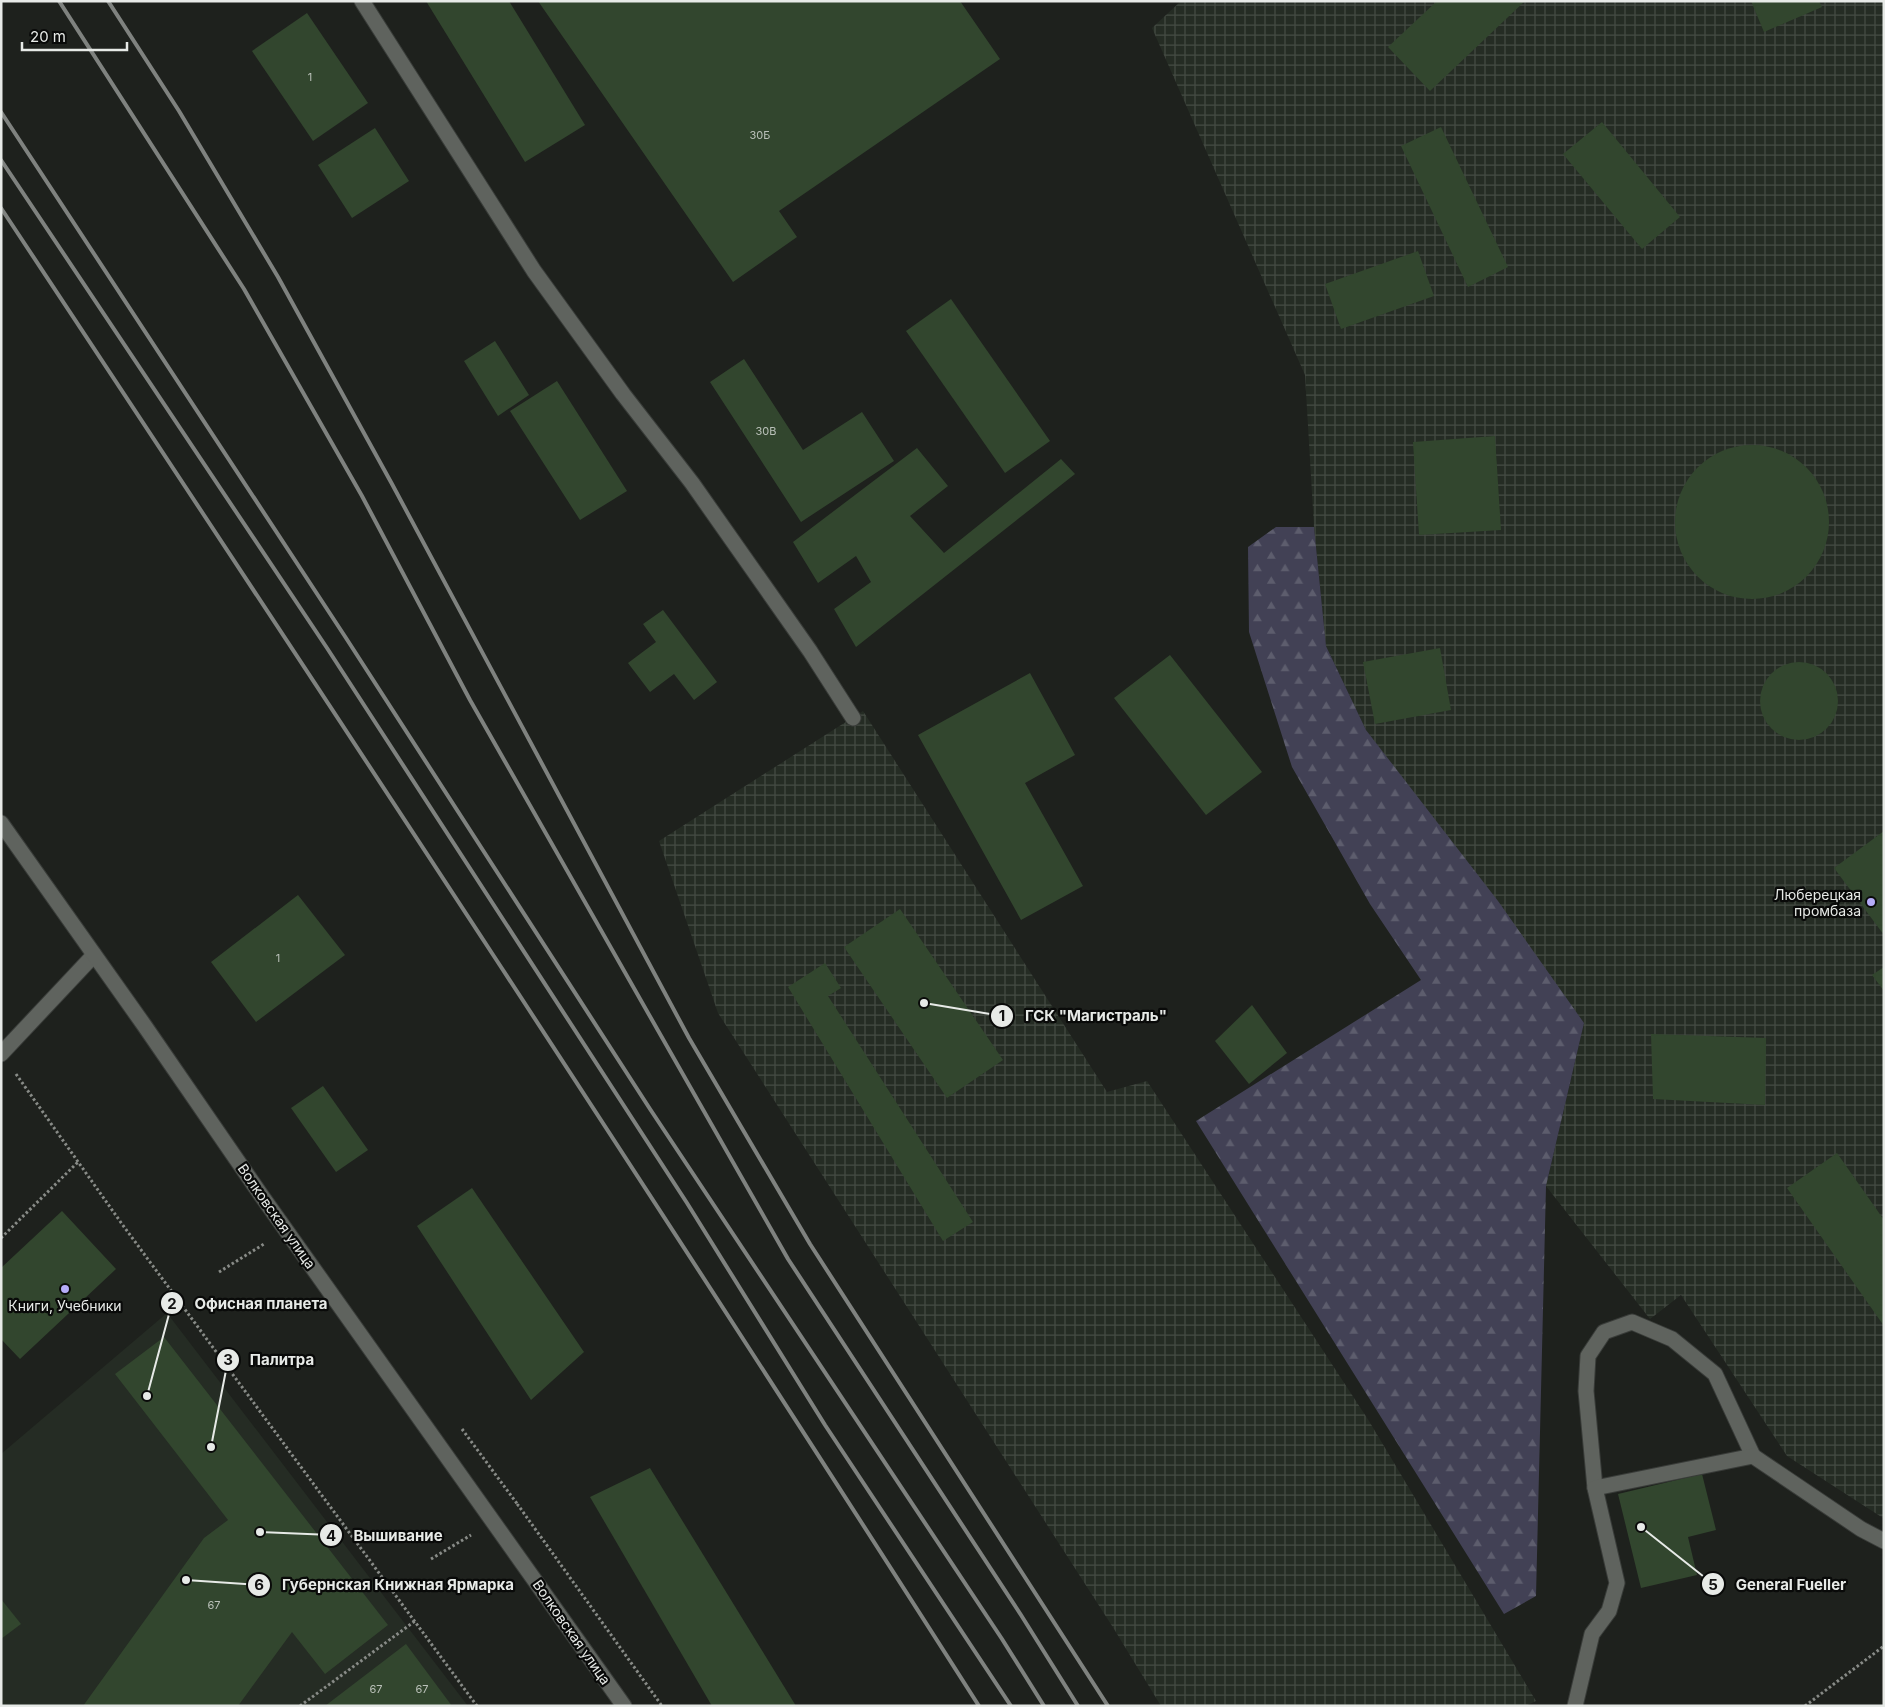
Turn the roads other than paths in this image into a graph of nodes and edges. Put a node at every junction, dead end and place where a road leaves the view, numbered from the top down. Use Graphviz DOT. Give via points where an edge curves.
graph roads {
  1 [pos="362,1"];
  2 [pos="853,718"];
  3 [pos="1,823"];
  4 [pos="94,955"];
  5 [pos="1,1053"];
  6 [pos="1753,1456"];
  7 [pos="1595,1488"];
  8 [pos="1884,1541"];
  9 [pos="624,1706"];
  10 [pos="1575,1706"];
  1 -- 2 [label="main road" via="534,271 692,483"];
  3 -- 4 [label="main road, Волковская улица"];
  4 -- 5 [label="main road"];
  4 -- 9 [label="main road, Волковская улица"];
  6 -- 7 [label="main road"];
  6 -- 7 [label="main road" via="1715,1374 1672,1339 1632,1322 1604,1332 1588,1356 1586,1391"];
  6 -- 8 [label="main road"];
  7 -- 10 [label="main road" via="1618,1583 1609,1611 1592,1634"];
}
